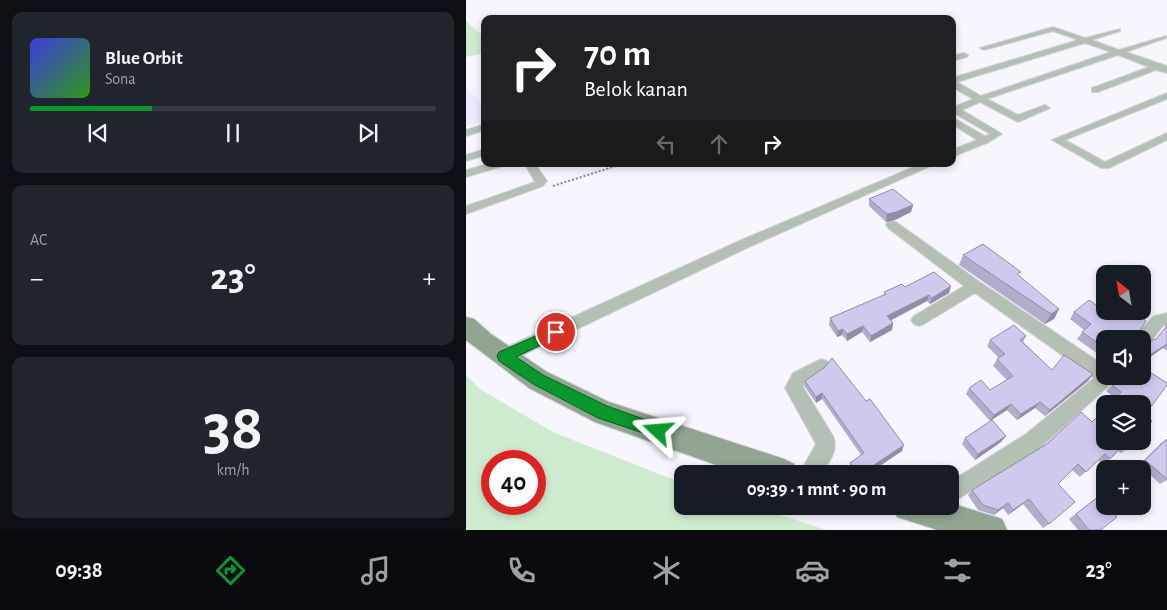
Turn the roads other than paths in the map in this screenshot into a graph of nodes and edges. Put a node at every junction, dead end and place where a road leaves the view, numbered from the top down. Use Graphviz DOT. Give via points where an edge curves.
graph roads {
  1 [pos="1118,30"];
  2 [pos="1164,37"];
  3 [pos="1083,40"];
  4 [pos="984,48"];
  5 [pos="1118,52"];
  6 [pos="964,55"];
  7 [pos="956,58"];
  8 [pos="1163,67"];
  9 [pos="956,81"];
  10 [pos="956,84"];
  11 [pos="1095,90"];
  12 [pos="1167,96"];
  13 [pos="980,99"];
  14 [pos="956,108"];
  15 [pos="1045,108"];
  16 [pos="956,110"];
  17 [pos="956,122"];
  18 [pos="481,128"];
  19 [pos="466,133"];
  20 [pos="1167,136"];
  21 [pos="985,140"];
  22 [pos="956,152"];
  23 [pos="481,153"];
  24 [pos="466,158"];
  25 [pos="489,167"];
  26 [pos="532,167"];
  27 [pos="923,167"];
  28 [pos="466,174"];
  29 [pos="466,210"];
  30 [pos="892,225"];
  31 [pos="975,286"];
  32 [pos="1167,319"];
  33 [pos="919,320"];
  34 [pos="466,326"];
  35 [pos="1150,330"];
  36 [pos="504,356"];
  37 [pos="821,366"];
  38 [pos="1096,370"];
  39 [pos="1097,385"];
  40 [pos="758,465"];
  41 [pos="815,465"];
  42 [pos="959,488"];
  43 [pos="943,515"];
  44 [pos="991,530"];
  1 -- 3 [label="street"];
  2 -- 5 [label="street"];
  3 -- 4 [label="street" via="1053,29"];
  3 -- 5 [label="street"];
  3 -- 9 [label="street"];
  5 -- 8 [label="street"];
  5 -- 13 [label="street"];
  6 -- 7 [label="street"];
  8 -- 11 [label="street"];
  10 -- 13 [label="street"];
  12 -- 20 [label="street" via="1057,140 1105,166"];
  13 -- 14 [label="street"];
  13 -- 15 [label="street" via="1018,119"];
  16 -- 21 [label="street" via="997,134"];
  17 -- 21 [label="street"];
  18 -- 19 [label="street"];
  21 -- 22 [label="street"];
  23 -- 24 [label="street"];
  25 -- 28 [label="street"];
  26 -- 29 [label="street" via="541,181 539,184"];
  27 -- 36 [label="street" via="744,244"];
  30 -- 31 [label="street"];
  31 -- 33 [label="street"];
  31 -- 38 [label="street"];
  32 -- 35 [label="street" via="1159,320"];
  34 -- 36 [label="street"];
  36 -- 40 [label="street" via="538,380 604,412"];
  37 -- 41 [label="street" via="799,378 794,388 826,443"];
  39 -- 42 [label="street" via="1033,442"];
  43 -- 44 [label="street"];
}
